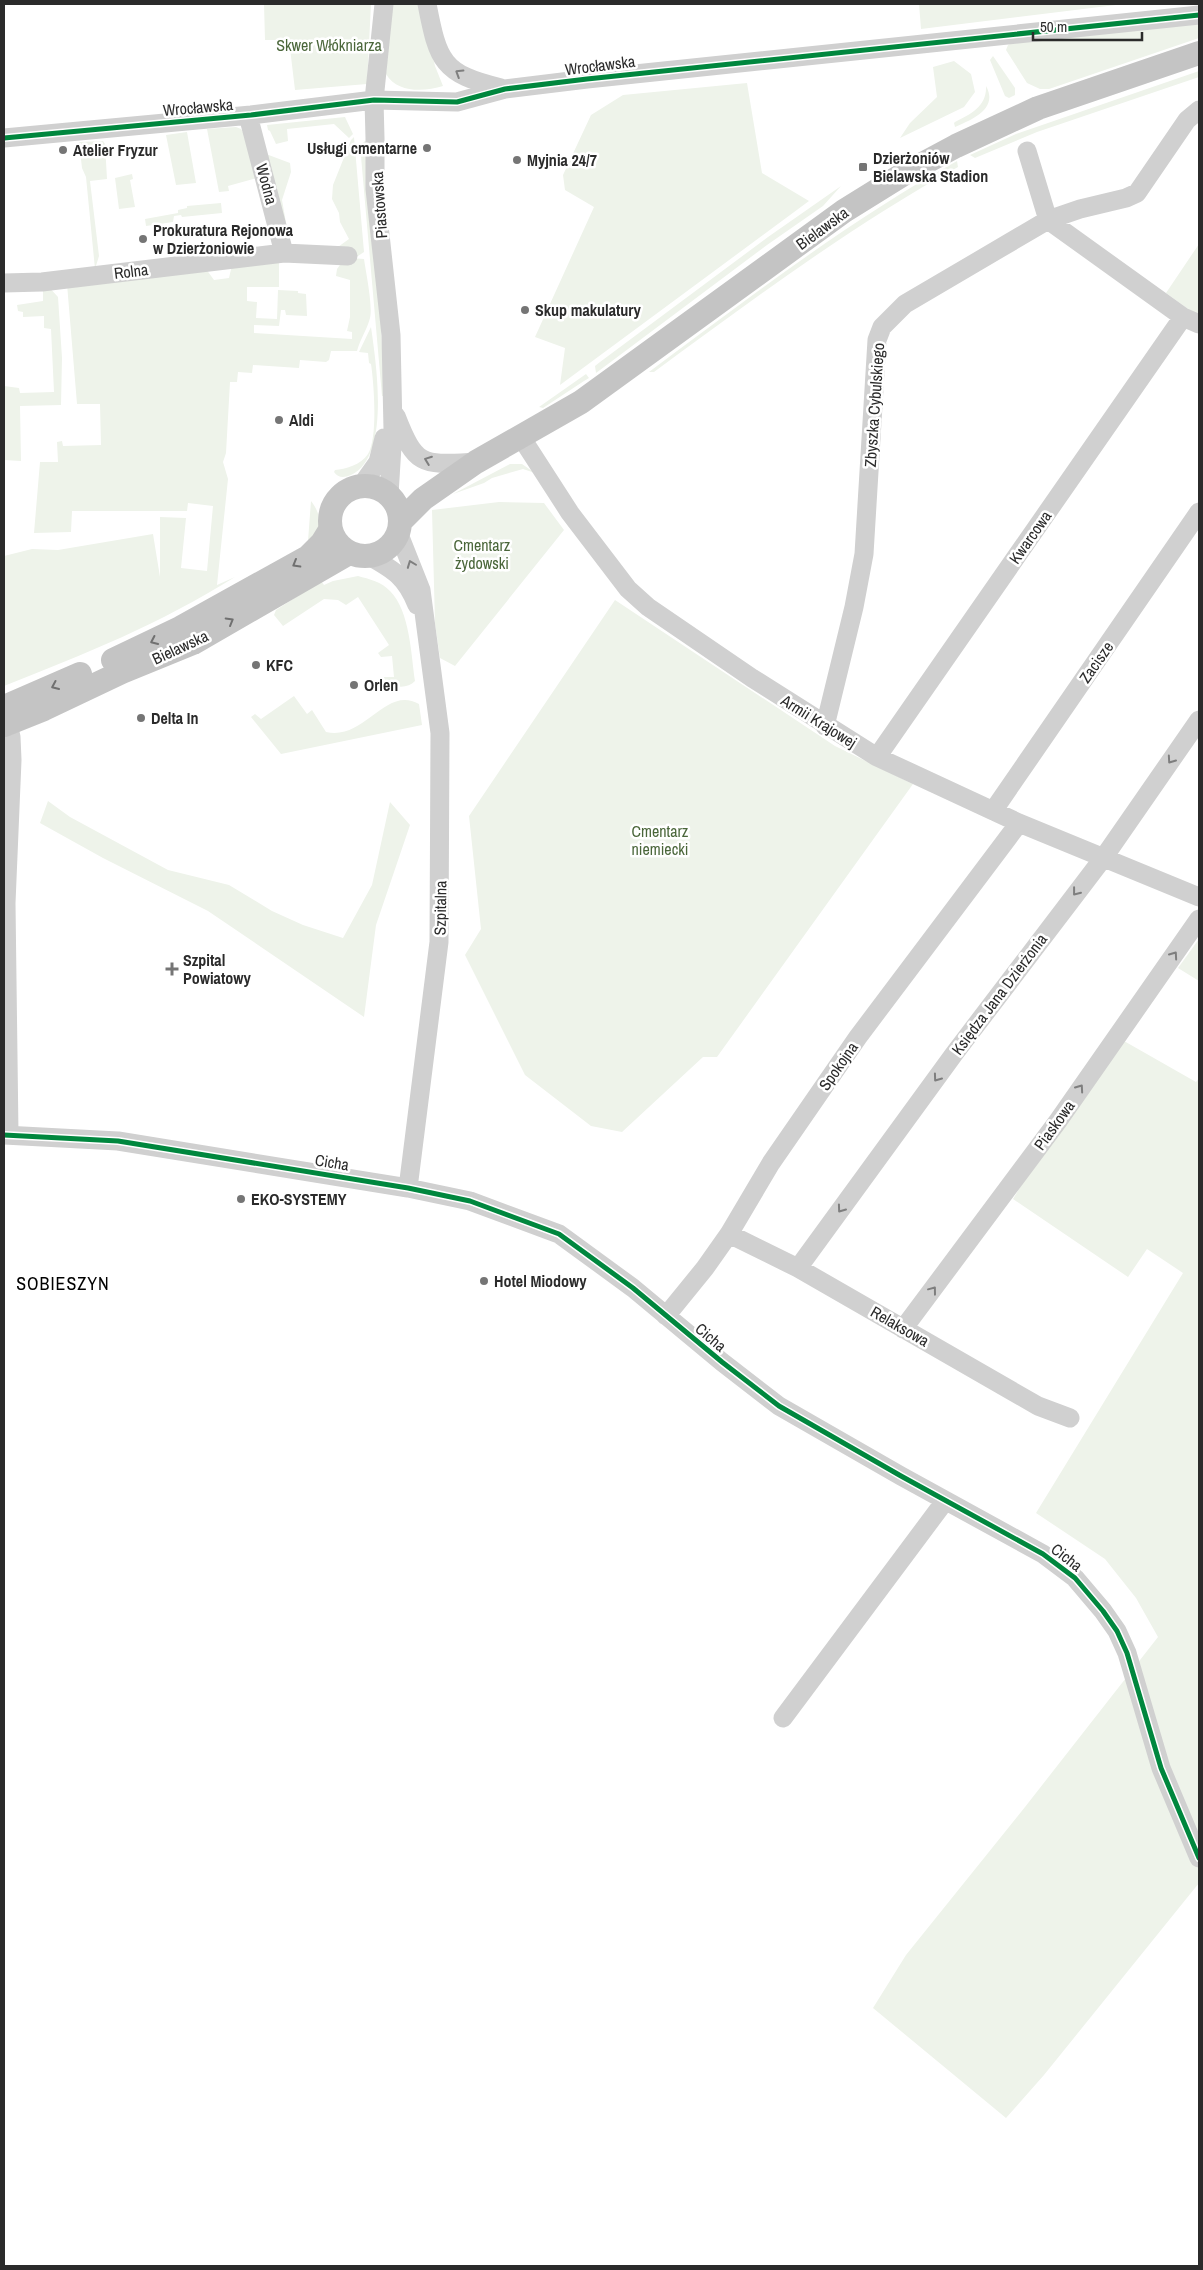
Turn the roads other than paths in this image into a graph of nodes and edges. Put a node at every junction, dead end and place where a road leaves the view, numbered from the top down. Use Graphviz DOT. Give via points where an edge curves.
graph roads {
  1 [pos="384,4"];
  2 [pos="427,4"];
  3 [pos="1199,15"];
  4 [pos="1199,54"];
  5 [pos="505,89"];
  6 [pos="374,100"];
  7 [pos="1199,110"];
  8 [pos="251,115"];
  9 [pos="4,138"];
  10 [pos="1027,151"];
  11 [pos="1048,220"];
  12 [pos="284,253"];
  13 [pos="348,256"];
  14 [pos="4,282"];
  15 [pos="1191,320"];
  16 [pos="392,405"];
  17 [pos="520,437"];
  18 [pos="476,462"];
  19 [pos="360,486"];
  20 [pos="390,497"];
  21 [pos="1199,512"];
  22 [pos="399,527"];
  23 [pos="330,530"];
  24 [pos="359,554"];
  25 [pos="425,628"];
  26 [pos="119,666"];
  27 [pos="5,715"];
  28 [pos="1199,720"];
  29 [pos="825,726"];
  30 [pos="877,757"];
  31 [pos="994,811"];
  32 [pos="1019,822"];
  33 [pos="1104,857"];
  34 [pos="1199,897"];
  35 [pos="1199,919"];
  36 [pos="6,1135"];
  37 [pos="408,1188"];
  38 [pos="729,1234"];
  39 [pos="798,1268"];
  40 [pos="666,1316"];
  41 [pos="903,1329"];
  42 [pos="1070,1418"];
  43 [pos="945,1501"];
  44 [pos="783,1718"];
  45 [pos="1199,1858"];
  1 -- 6 [label="street, Piastowska"];
  5 -- 2 [label="street, Wrocławska, one-way" via="479,83 451,68 438,50"];
  3 -- 5 [label="street, Wrocławska"];
  4 -- 17 [label="main road, Bielawska" via="1038,108 902,175 844,211 581,402"];
  5 -- 6 [label="street, Wrocławska" via="457,102"];
  6 -- 8 [label="street, Wrocławska"];
  6 -- 16 [label="street, Piastowska" via="375,189 391,335"];
  7 -- 11 [label="street, Zbyszka Cybulskiego" via="1187,120 1137,193"];
  8 -- 9 [label="street, Wrocławska"];
  8 -- 12 [label="street, Wodna" via="250,123"];
  10 -- 11 [label="street"];
  11 -- 15 [label="street"];
  11 -- 29 [label="street, Zbyszka Cybulskiego" via="905,304 882,328 877,340 864,554"];
  12 -- 13 [label="street, Rolna"];
  12 -- 14 [label="street, Rolna" via="42,282"];
  15 -- 30 [label="street, Kwarcowa"];
  18 -- 16 [label="street, one-way" via="438,464 418,457 406,443"];
  16 -- 19 [label="street, Piastowska" via="378,462"];
  16 -- 20 [label="street, Piastowska"];
  17 -- 18 [label="main road, Bielawska"];
  17 -- 29 [label="street, Armii Krajowej" via="570,513 628,589 648,608"];
  18 -- 20 [label="main road, Bielawska"];
  18 -- 22 [label="main road, Bielawska" via="423,499"];
  19 -- 20 [label="main road" via="376,487"];
  19 -- 23 [label="main road" via="342,493 335,501"];
  20 -- 22 [label="main road" via="399,512"];
  21 -- 31 [label="street, Zacisze"];
  22 -- 24 [label="main road" via="387,548"];
  25 -- 22 [label="street, Szpitalna, one-way" via="421,590"];
  23 -- 24 [label="main road" via="334,539"];
  23 -- 26 [label="main road, Bielawska, one-way" via="308,557 165,636"];
  24 -- 25 [label="street, Szpitalna" via="397,572 413,595"];
  26 -- 24 [label="main road, Bielawska, one-way" via="193,643"];
  25 -- 37 [label="street, Szpitalna" via="440,733 439,942"];
  26 -- 27 [label="main road, Bielawska"];
  27 -- 36 [label="street" via="12,760 6,904"];
  28 -- 33 [label="street, Księdza Jana Dzierżonia, one-way"];
  29 -- 30 [label="street, Armii Krajowej"];
  30 -- 31 [label="street, Armii Krajowej"];
  31 -- 32 [label="street, Armii Krajowej"];
  32 -- 33 [label="street, Armii Krajowej"];
  32 -- 38 [label="street, Spokojna" via="858,1036 771,1163"];
  33 -- 34 [label="street, Armii Krajowej"];
  33 -- 39 [label="street, Księdza Jana Dzierżonia, one-way" via="971,1031"];
  41 -- 35 [label="street, Piaskowa, one-way" via="1058,1121"];
  36 -- 37 [label="street, Cicha" via="118,1141"];
  37 -- 40 [label="street, Cicha" via="470,1201 559,1234"];
  38 -- 39 [label="street, Relaksowa"];
  38 -- 40 [label="street, Spokojna"];
  39 -- 41 [label="street, Relaksowa"];
  40 -- 43 [label="street, Cicha" via="779,1406"];
  41 -- 42 [label="street, Relaksowa" via="1038,1406"];
  43 -- 44 [label="street"];
  43 -- 45 [label="street, Cicha" via="1054,1561 1075,1578 1103,1611 1127,1653 1161,1768"];
}
